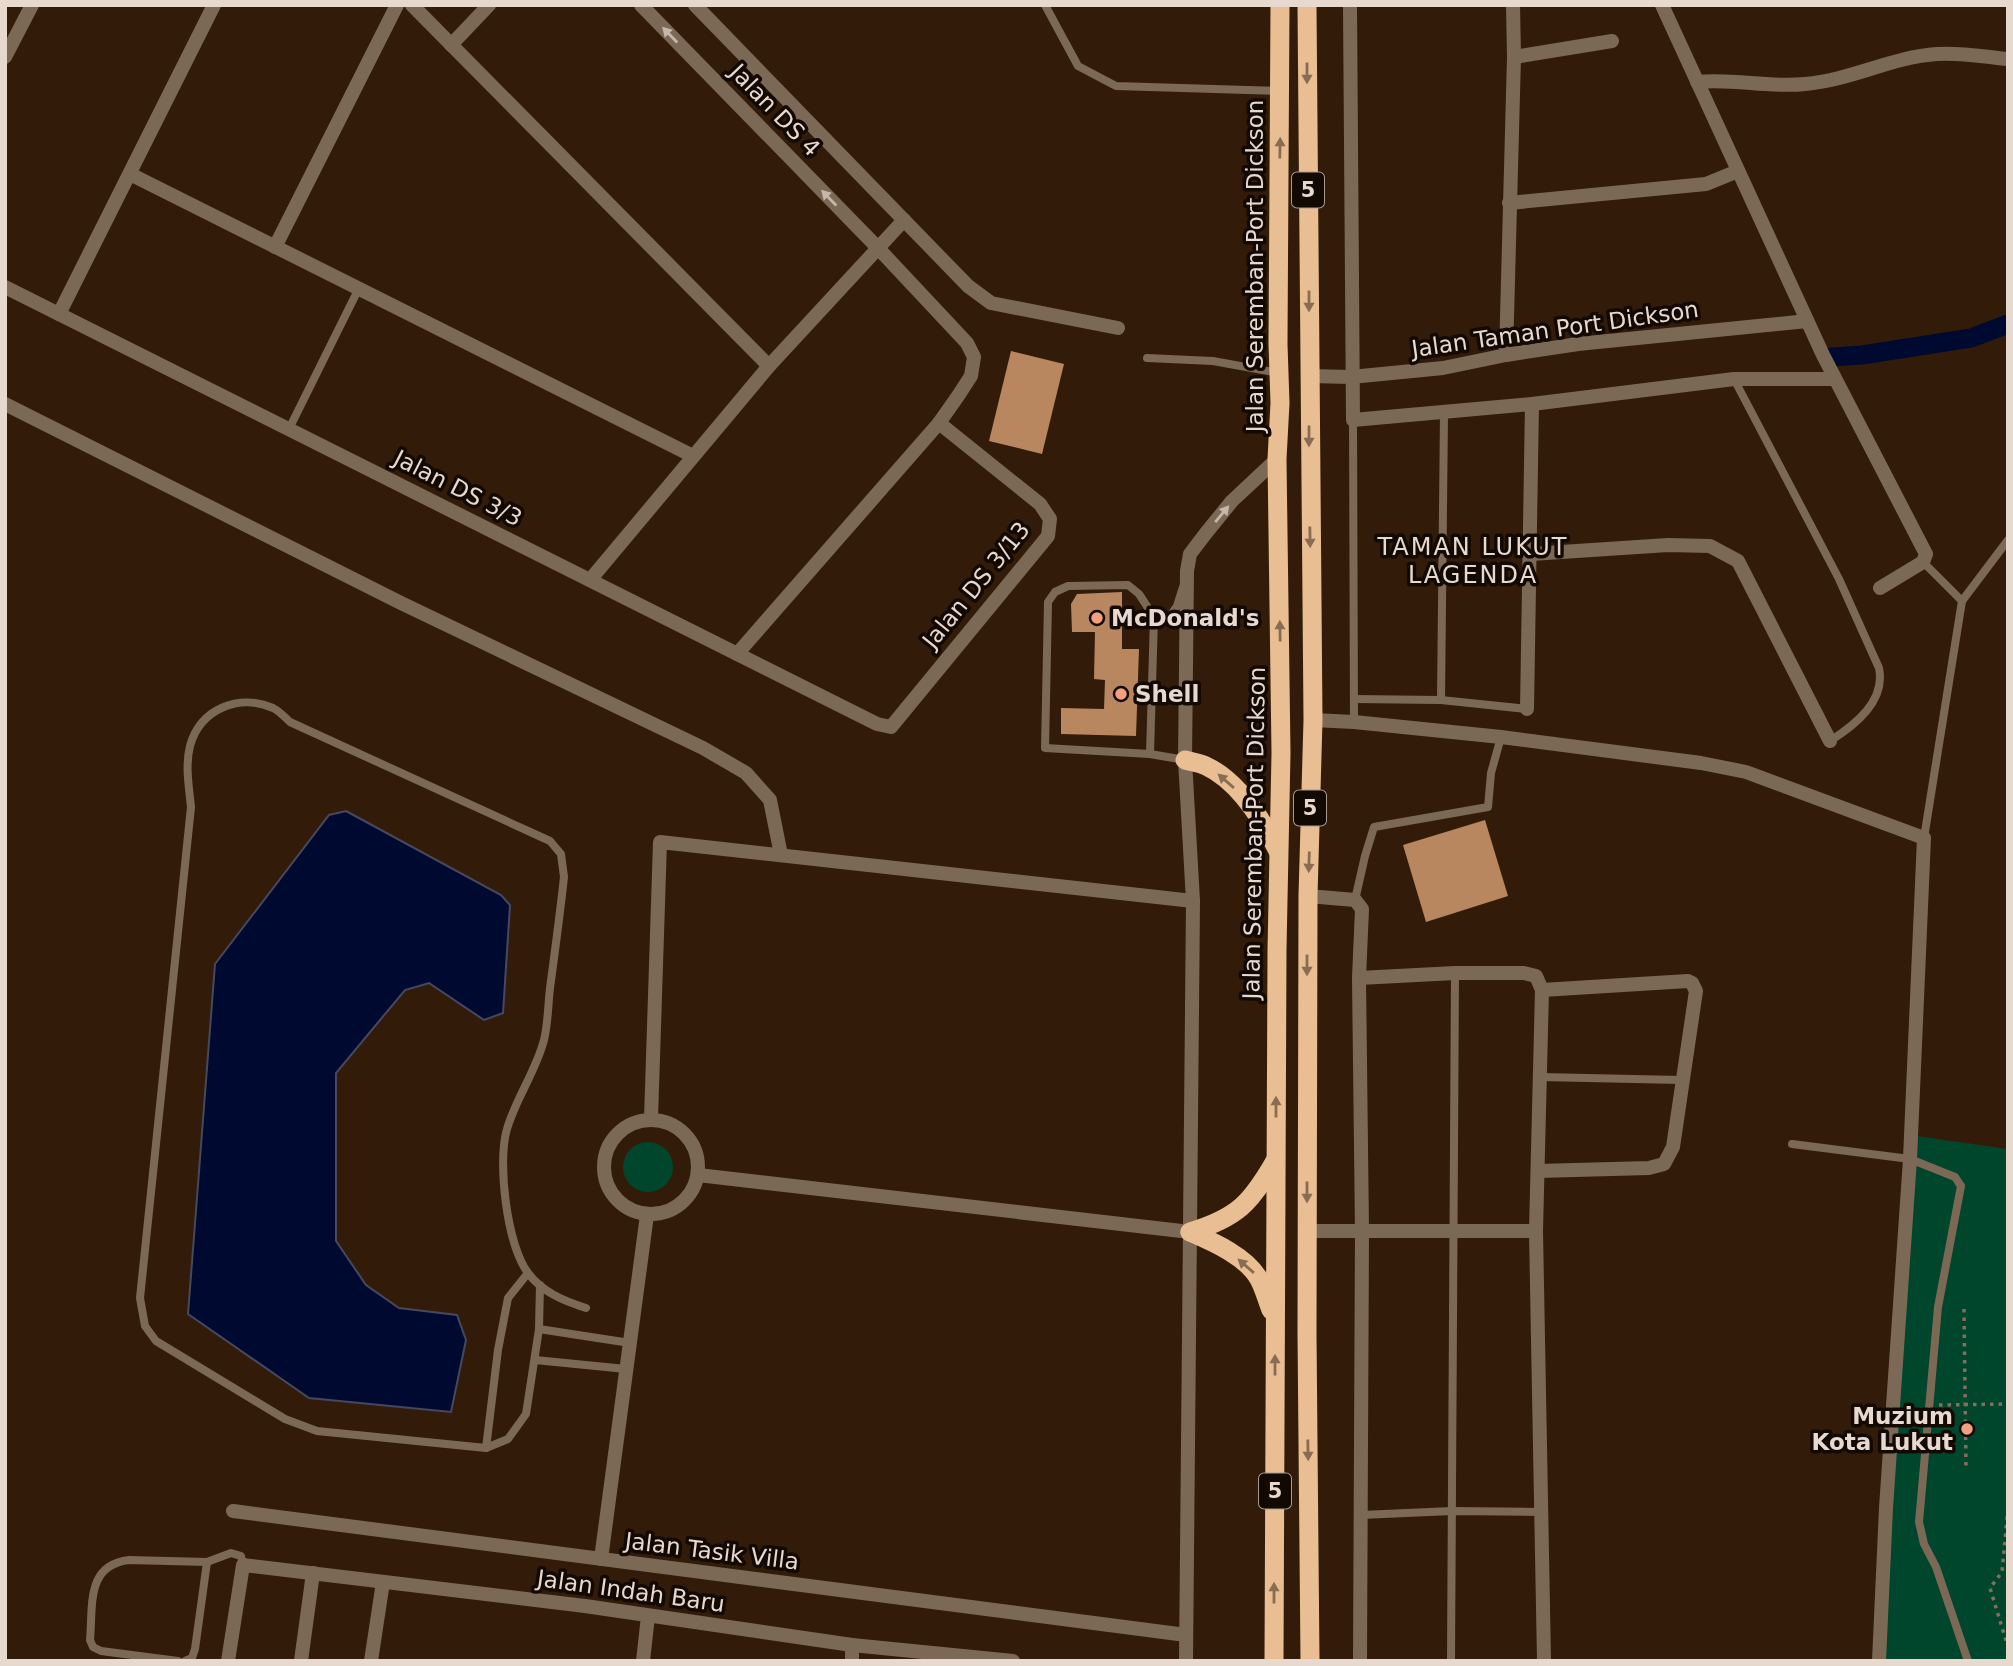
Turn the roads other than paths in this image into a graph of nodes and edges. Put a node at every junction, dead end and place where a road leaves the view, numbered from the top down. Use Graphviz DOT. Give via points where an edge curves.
graph roads {
  1 [pos="32,5"];
  2 [pos="214,5"];
  3 [pos="397,5"];
  4 [pos="412,5"];
  5 [pos="489,5"];
  6 [pos="641,5"];
  7 [pos="695,5"];
  8 [pos="1045,5"];
  9 [pos="1280,5"];
  10 [pos="1307,5"];
  11 [pos="1350,5"];
  12 [pos="1513,5"];
  13 [pos="1662,5"];
  14 [pos="1612,41"];
  15 [pos="451,45"];
  16 [pos="5,57"];
  17 [pos="1514,57"];
  18 [pos="2008,59"];
  19 [pos="1697,82"];
  20 [pos="1281,91"];
  21 [pos="1738,171"];
  22 [pos="130,174"];
  23 [pos="1508,203"];
  24 [pos="904,220"];
  25 [pos="275,247"];
  26 [pos="877,247"];
  27 [pos="5,287"];
  28 [pos="358,290"];
  29 [pos="59,314"];
  30 [pos="1809,325"];
  31 [pos="1118,328"];
  32 [pos="1278,344"];
  33 [pos="1506,355"];
  34 [pos="1147,358"];
  35 [pos="769,366"];
  36 [pos="1279,373"];
  37 [pos="1309,376"];
  38 [pos="1351,377"];
  39 [pos="1734,379"];
  40 [pos="1834,379"];
  41 [pos="1280,403"];
  42 [pos="5,404"];
  43 [pos="1532,404"];
  44 [pos="1444,413"];
  45 [pos="1353,420"];
  46 [pos="939,423"];
  47 [pos="289,429"];
  48 [pos="693,456"];
  49 [pos="1278,459"];
  50 [pos="2008,540"];
  51 [pos="1531,554"];
  52 [pos="1923,562"];
  53 [pos="1187,571"];
  54 [pos="590,580"];
  55 [pos="1880,588"];
  56 [pos="1962,601"];
  57 [pos="1154,617"];
  58 [pos="737,654"];
  59 [pos="1281,699"];
  60 [pos="1354,699"];
  61 [pos="1441,700"];
  62 [pos="1527,709"];
  63 [pos="1313,720"];
  64 [pos="1354,722"];
  65 [pos="891,727"];
  66 [pos="1502,737"];
  67 [pos="1830,741"];
  68 [pos="1281,752"];
  69 [pos="1150,754"];
  70 [pos="1185,760"];
  71 [pos="1924,838"];
  72 [pos="781,855"];
  73 [pos="1280,855"];
  74 [pos="1307,896"];
  75 [pos="1355,900"];
  76 [pos="1194,901"];
  77 [pos="1455,973"];
  78 [pos="1359,978"];
  79 [pos="1542,990"];
  80 [pos="1540,1077"];
  81 [pos="1681,1080"];
  82 [pos="651,1119"];
  83 [pos="1792,1144"];
  84 [pos="1276,1159"];
  85 [pos="1910,1159"];
  86 [pos="1538,1171"];
  87 [pos="698,1175"];
  88 [pos="1276,1200"];
  89 [pos="647,1215"];
  90 [pos="1307,1231"];
  91 [pos="1362,1231"];
  92 [pos="1453,1231"];
  93 [pos="1536,1231"];
  94 [pos="1190,1232"];
  95 [pos="528,1273"];
  96 [pos="1276,1274"];
  97 [pos="540,1285"];
  98 [pos="586,1308"];
  99 [pos="1276,1322"];
  100 [pos="539,1329"];
  101 [pos="630,1343"];
  102 [pos="535,1360"];
  103 [pos="626,1368"];
  104 [pos="486,1448"];
  105 [pos="233,1511"];
  106 [pos="1452,1511"];
  107 [pos="1542,1512"];
  108 [pos="1361,1515"];
  109 [pos="601,1559"];
  110 [pos="207,1562"];
  111 [pos="243,1565"];
  112 [pos="313,1573"];
  113 [pos="383,1582"];
  114 [pos="648,1616"];
  115 [pos="1274,1625"];
  116 [pos="1186,1635"];
  117 [pos="852,1645"];
  118 [pos="1307,1656"];
  119 [pos="954,1658"];
  120 [pos="178,1661"];
  121 [pos="184,1661"];
  122 [pos="228,1661"];
  123 [pos="301,1661"];
  124 [pos="372,1661"];
  125 [pos="643,1661"];
  126 [pos="852,1661"];
  127 [pos="1013,1661"];
  128 [pos="1186,1661"];
  129 [pos="1258,1661"];
  130 [pos="1274,1661"];
  131 [pos="1360,1661"];
  132 [pos="1451,1661"];
  133 [pos="1544,1661"];
  134 [pos="1879,1661"];
  135 [pos="1968,1661"];
  1 -- 16 [label="street"];
  2 -- 22 [label="street"];
  3 -- 25 [label="street"];
  4 -- 15 [label="street"];
  5 -- 15 [label="street"];
  26 -- 6 [label="street, Jalan DS 4, one-way"];
  7 -- 24 [label="street, Jalan DS 4"];
  8 -- 20 [label="lane" via="1078,66 1116,86"];
  9 -- 20 [label="highway, Jalan Seremban-Port Dickson / 5"];
  10 -- 37 [label="highway, 5, one-way"];
  11 -- 38 [label="street"];
  12 -- 17 [label="street"];
  13 -- 19 [label="street"];
  14 -- 17 [label="street"];
  15 -- 35 [label="street"];
  17 -- 23 [label="street"];
  18 -- 19 [label="street" via="1938,54 1890,62 1843,79 1803,84"];
  19 -- 21 [label="street"];
  32 -- 20 [label="highway, Jalan Seremban-Port Dickson / 5, one-way"];
  21 -- 23 [label="street" via="1706,184"];
  21 -- 30 [label="street"];
  22 -- 25 [label="street"];
  22 -- 29 [label="street"];
  23 -- 33 [label="street"];
  24 -- 26 [label="street"];
  24 -- 31 [label="street, Jalan DS 4" via="968,286 991,303"];
  25 -- 28 [label="street"];
  26 -- 35 [label="street"];
  26 -- 46 [label="street, Jalan DS 4" via="967,343 974,357 971,376"];
  27 -- 29 [label="street, Jalan DS 3/3"];
  28 -- 47 [label="lane"];
  28 -- 48 [label="street"];
  29 -- 47 [label="street, Jalan DS 3/3"];
  30 -- 33 [label="street, Jalan Taman Port Dickson" via="1578,344"];
  30 -- 40 [label="street"];
  32 -- 36 [label="highway, Jalan Seremban-Port Dickson / 5"];
  32 -- 37 [label="highway" via="1286,362"];
  33 -- 38 [label="street, Jalan Taman Port Dickson" via="1443,368"];
  34 -- 36 [label="lane" via="1213,361"];
  35 -- 48 [label="street"];
  36 -- 41 [label="highway, Jalan Seremban-Port Dickson / 5"];
  37 -- 38 [label="street, Jalan Taman Port Dickson"];
  37 -- 41 [label="highway"];
  37 -- 63 [label="highway, 5, one-way"];
  38 -- 45 [label="street"];
  39 -- 40 [label="street"];
  39 -- 43 [label="street"];
  39 -- 67 [label="lane" via="1839,579 1879,668 1877,696 1856,724"];
  40 -- 52 [label="street" via="1926,554"];
  41 -- 49 [label="highway, Jalan Seremban-Port Dickson / 5"];
  42 -- 72 [label="street" via="724,760 746,773 770,800"];
  43 -- 44 [label="street"];
  43 -- 51 [label="street"];
  44 -- 45 [label="street"];
  44 -- 61 [label="lane"];
  45 -- 60 [label="lane"];
  46 -- 58 [label="street"];
  46 -- 65 [label="street, Jalan DS 3/13" via="1040,504 1050,519 1048,536"];
  47 -- 54 [label="street, Jalan DS 3/3"];
  48 -- 54 [label="street"];
  53 -- 49 [label="street, one-way" via="1190,554 1206,533 1232,501"];
  59 -- 49 [label="highway, Jalan Seremban-Port Dickson / 5, one-way"];
  50 -- 56 [label="lane"];
  51 -- 62 [label="street"];
  51 -- 67 [label="street" via="1696,545 1710,546 1738,561"];
  52 -- 55 [label="street"];
  52 -- 56 [label="lane"];
  53 -- 57 [label="lane" via="1170,616"];
  53 -- 70 [label="street"];
  54 -- 58 [label="street, Jalan DS 3/3"];
  56 -- 71 [label="lane"];
  57 -- 69 [label="lane"];
  57 -- 69 [label="lane" via="1128,585 1068,586 1048,602 1045,748"];
  58 -- 65 [label="street, Jalan DS 3/3"];
  59 -- 63 [label="highway" via="1293,712"];
  59 -- 68 [label="highway, Jalan Seremban-Port Dickson / 5"];
  60 -- 61 [label="lane"];
  60 -- 64 [label="lane"];
  61 -- 62 [label="lane"];
  63 -- 64 [label="street"];
  63 -- 68 [label="highway"];
  63 -- 74 [label="highway, 5, one-way"];
  64 -- 66 [label="street"];
  66 -- 71 [label="street" via="1746,772"];
  66 -- 75 [label="lane" via="1491,773 1488,807 1374,827"];
  68 -- 73 [label="highway, Jalan Seremban-Port Dickson / 5"];
  69 -- 70 [label="lane"];
  73 -- 70 [label="highway, one-way" via="1256,811 1242,796 1207,766"];
  70 -- 76 [label="street"];
  71 -- 85 [label="street"];
  72 -- 76 [label="street"];
  72 -- 82 [label="street" via="660,842"];
  84 -- 73 [label="highway, Jalan Seremban-Port Dickson / 5, one-way"];
  74 -- 75 [label="street"];
  74 -- 90 [label="highway, 5, one-way"];
  75 -- 78 [label="street" via="1362,909"];
  76 -- 94 [label="street"];
  77 -- 78 [label="street"];
  77 -- 79 [label="street" via="1524,973 1536,976"];
  77 -- 92 [label="lane"];
  78 -- 91 [label="street"];
  79 -- 80 [label="street"];
  79 -- 81 [label="street" via="1692,983 1696,991"];
  80 -- 81 [label="lane"];
  80 -- 86 [label="street"];
  81 -- 86 [label="street" via="1673,1147 1664,1164"];
  82 -- 87 [label="street" via="682,1130 698,1158"];
  82 -- 89 [label="street" via="621,1130 604,1157 608,1189 631,1211"];
  83 -- 85 [label="lane"];
  84 -- 88 [label="highway, Jalan Seremban-Port Dickson / 5"];
  84 -- 94 [label="highway" via="1246,1204 1227,1219"];
  85 -- 134 [label="street"];
  85 -- 135 [label="lane" via="1955,1177 1961,1186 1938,1307 1919,1522"];
  86 -- 93 [label="street"];
  87 -- 89 [label="street" via="686,1200 674,1209"];
  87 -- 94 [label="street"];
  88 -- 90 [label="highway" via="1285,1215"];
  88 -- 96 [label="highway, Jalan Seremban-Port Dickson / 5"];
  89 -- 101 [label="street"];
  90 -- 91 [label="street"];
  90 -- 96 [label="highway"];
  90 -- 118 [label="highway, 5, one-way"];
  91 -- 92 [label="street"];
  91 -- 108 [label="street"];
  92 -- 93 [label="street"];
  92 -- 106 [label="lane"];
  93 -- 107 [label="street"];
  99 -- 94 [label="highway, one-way" via="1259,1278 1226,1250"];
  94 -- 116 [label="street"];
  95 -- 97 [label="lane"];
  95 -- 104 [label="lane" via="508,1298"];
  95 -- 104 [label="lane" via="514,1244 506,1207 503,1152 515,1105 544,1041 564,877 561,854 550,841 290,722 275,708 252,702 227,704 201,722 188,763 191,807 140,1298 145,1326 156,1341 285,1419 317,1431"];
  96 -- 99 [label="highway, Jalan Seremban-Port Dickson / 5"];
  97 -- 98 [label="lane" via="566,1302"];
  97 -- 100 [label="lane"];
  115 -- 99 [label="highway, Jalan Seremban-Port Dickson / 5, one-way"];
  100 -- 101 [label="lane"];
  100 -- 102 [label="lane"];
  101 -- 103 [label="street"];
  102 -- 103 [label="lane"];
  102 -- 104 [label="lane" via="526,1414 508,1439"];
  103 -- 109 [label="street"];
  105 -- 109 [label="street, Jalan Tasik Villa"];
  106 -- 107 [label="lane"];
  106 -- 108 [label="lane"];
  106 -- 132 [label="lane"];
  107 -- 133 [label="street"];
  108 -- 131 [label="street"];
  109 -- 116 [label="street, Jalan Tasik Villa"];
  110 -- 111 [label="lane" via="238,1553"];
  110 -- 120 [label="lane" via="116,1562 104,1569 95,1584 93,1647"];
  110 -- 121 [label="lane" via="195,1649 192,1658"];
  111 -- 112 [label="street, Jalan Indah Baru"];
  111 -- 122 [label="street"];
  112 -- 113 [label="street, Jalan Indah Baru"];
  112 -- 123 [label="street"];
  113 -- 114 [label="street, Jalan Indah Baru"];
  113 -- 124 [label="street"];
  114 -- 117 [label="street, Jalan Indah Baru"];
  114 -- 125 [label="street"];
  115 -- 129 [label="highway"];
  115 -- 130 [label="highway, Jalan Seremban-Port Dickson / 5"];
  116 -- 128 [label="street"];
  117 -- 119 [label="street, Jalan Indah Baru"];
  117 -- 126 [label="street"];
  119 -- 127 [label="street, Jalan Indah Baru"];
}
